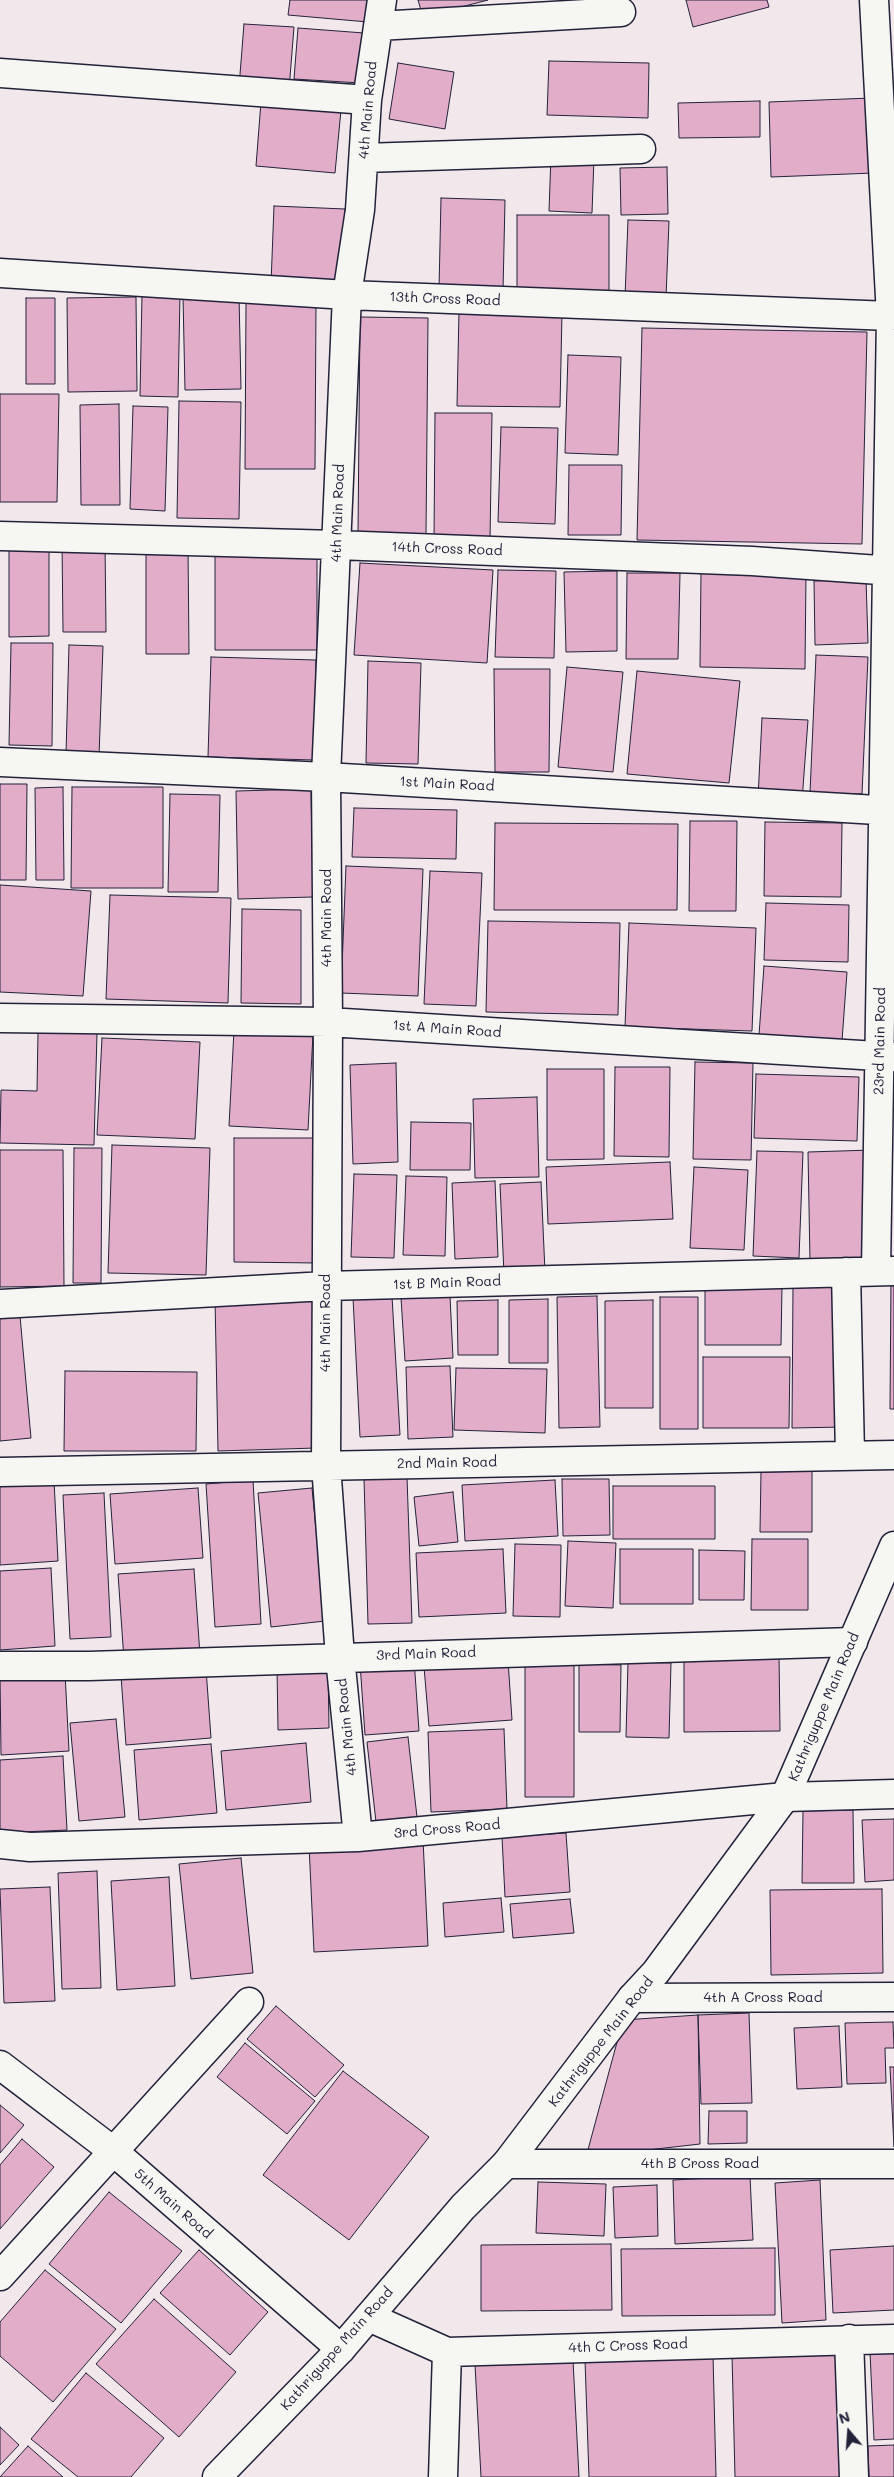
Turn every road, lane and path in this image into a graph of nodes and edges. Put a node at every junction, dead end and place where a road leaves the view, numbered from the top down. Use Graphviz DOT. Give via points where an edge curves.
graph roads {
  1 [pos="874,0"];
  2 [pos="621,12"];
  3 [pos="380,13"];
  4 [pos="0,73"];
  5 [pos="367,100"];
  6 [pos="641,149"];
  7 [pos="364,158"];
  8 [pos="0,273"];
  9 [pos="347,296"];
  10 [pos="891,316"];
  11 [pos="0,536"];
  12 [pos="337,545"];
  13 [pos="890,571"];
  14 [pos="0,762"];
  15 [pos="326,777"];
  16 [pos="889,810"];
  17 [pos="0,1018"];
  18 [pos="328,1022"];
  19 [pos="887,1057"];
  20 [pos="885,1271"];
  21 [pos="846,1272"];
  22 [pos="326,1286"];
  23 [pos="0,1304"];
  24 [pos="850,1455"];
  25 [pos="894,1455"];
  26 [pos="326,1465"];
  27 [pos="0,1472"];
  28 [pos="894,1546"];
  29 [pos="853,1642"];
  30 [pos="340,1657"];
  31 [pos="0,1666"];
  32 [pos="894,1794"];
  33 [pos="785,1797"];
  34 [pos="358,1837"];
  35 [pos="0,1844"];
  36 [pos="894,1997"];
  37 [pos="632,1998"];
  38 [pos="249,2002"];
  39 [pos="0,2065"];
  40 [pos="113,2152"];
  41 [pos="506,2164"];
  42 [pos="894,2164"];
  43 [pos="0,2276"];
  44 [pos="369,2317"];
  45 [pos="849,2339"];
  46 [pos="894,2339"];
  47 [pos="341,2349"];
  48 [pos="447,2352"];
  49 [pos="217,2477"];
  50 [pos="444,2477"];
  51 [pos="854,2477"];
  1 -- 10 [label="street, 23rd Main Road"];
  2 -- 3 [label="street"];
  3 -- 5 [label="street, 4th Main Road"];
  4 -- 5 [label="street"];
  5 -- 7 [label="street, 4th Main Road"];
  6 -- 7 [label="street"];
  7 -- 9 [label="street, 4th Main Road"];
  8 -- 9 [label="street, 13th Cross Road"];
  9 -- 10 [label="street, 13th Cross Road"];
  9 -- 12 [label="street, 4th Main Road"];
  10 -- 13 [label="street, 23rd Main Road"];
  11 -- 12 [label="street, 14th Cross Road"];
  12 -- 13 [label="street, 14th Cross Road" via="752,561"];
  12 -- 15 [label="street, 4th Main Road"];
  13 -- 16 [label="street, 23rd Main Road"];
  14 -- 15 [label="street, 1st Main Road"];
  15 -- 16 [label="street, 1st Main Road"];
  15 -- 18 [label="street, 4th Main Road"];
  16 -- 19 [label="street, 23rd Main Road"];
  17 -- 18 [label="street, 1st A Main Road"];
  18 -- 19 [label="street, 1st A Main Road"];
  18 -- 22 [label="street, 4th Main Road"];
  19 -- 20 [label="street, 23rd Main Road"];
  20 -- 21 [label="street, 1st B Main Road"];
  21 -- 22 [label="street, 1st B Main Road"];
  21 -- 24 [label="street"];
  22 -- 23 [label="street, 1st B Main Road"];
  22 -- 26 [label="street, 4th Main Road"];
  24 -- 25 [label="street, 2nd Main Road"];
  24 -- 26 [label="street, 2nd Main Road"];
  26 -- 27 [label="street, 2nd Main Road"];
  26 -- 30 [label="street, 4th Main Road"];
  28 -- 29 [label="street, Kathriguppe Main Road"];
  29 -- 30 [label="street, 3rd Main Road"];
  29 -- 33 [label="street, Kathriguppe Main Road"];
  30 -- 31 [label="street, 3rd Main Road"];
  30 -- 34 [label="street, 4th Main Road"];
  32 -- 33 [label="street, 3rd Cross Road"];
  33 -- 34 [label="street, 3rd Cross Road"];
  33 -- 37 [label="street, Kathriguppe Main Road" via="656,1972"];
  34 -- 35 [label="street, 3rd Cross Road" via="30,1848"];
  36 -- 37 [label="street, 4th A Cross Road"];
  37 -- 41 [label="street, Kathriguppe Main Road"];
  38 -- 40 [label="street"];
  39 -- 40 [label="street, 5th Main Road"];
  40 -- 43 [label="street"];
  40 -- 47 [label="street, 5th Main Road"];
  41 -- 42 [label="street, 4th B Cross Road"];
  41 -- 44 [label="street, Kathriguppe Main Road" via="463,2207"];
  44 -- 47 [label="street, Kathriguppe Main Road"];
  44 -- 48 [label="street, 4th C Cross Road"];
  45 -- 46 [label="street, 4th C Cross Road"];
  45 -- 48 [label="street, 4th C Cross Road"];
  45 -- 51 [label="street"];
  47 -- 49 [label="street, Kathriguppe Main Road"];
  48 -- 50 [label="street"];
}
